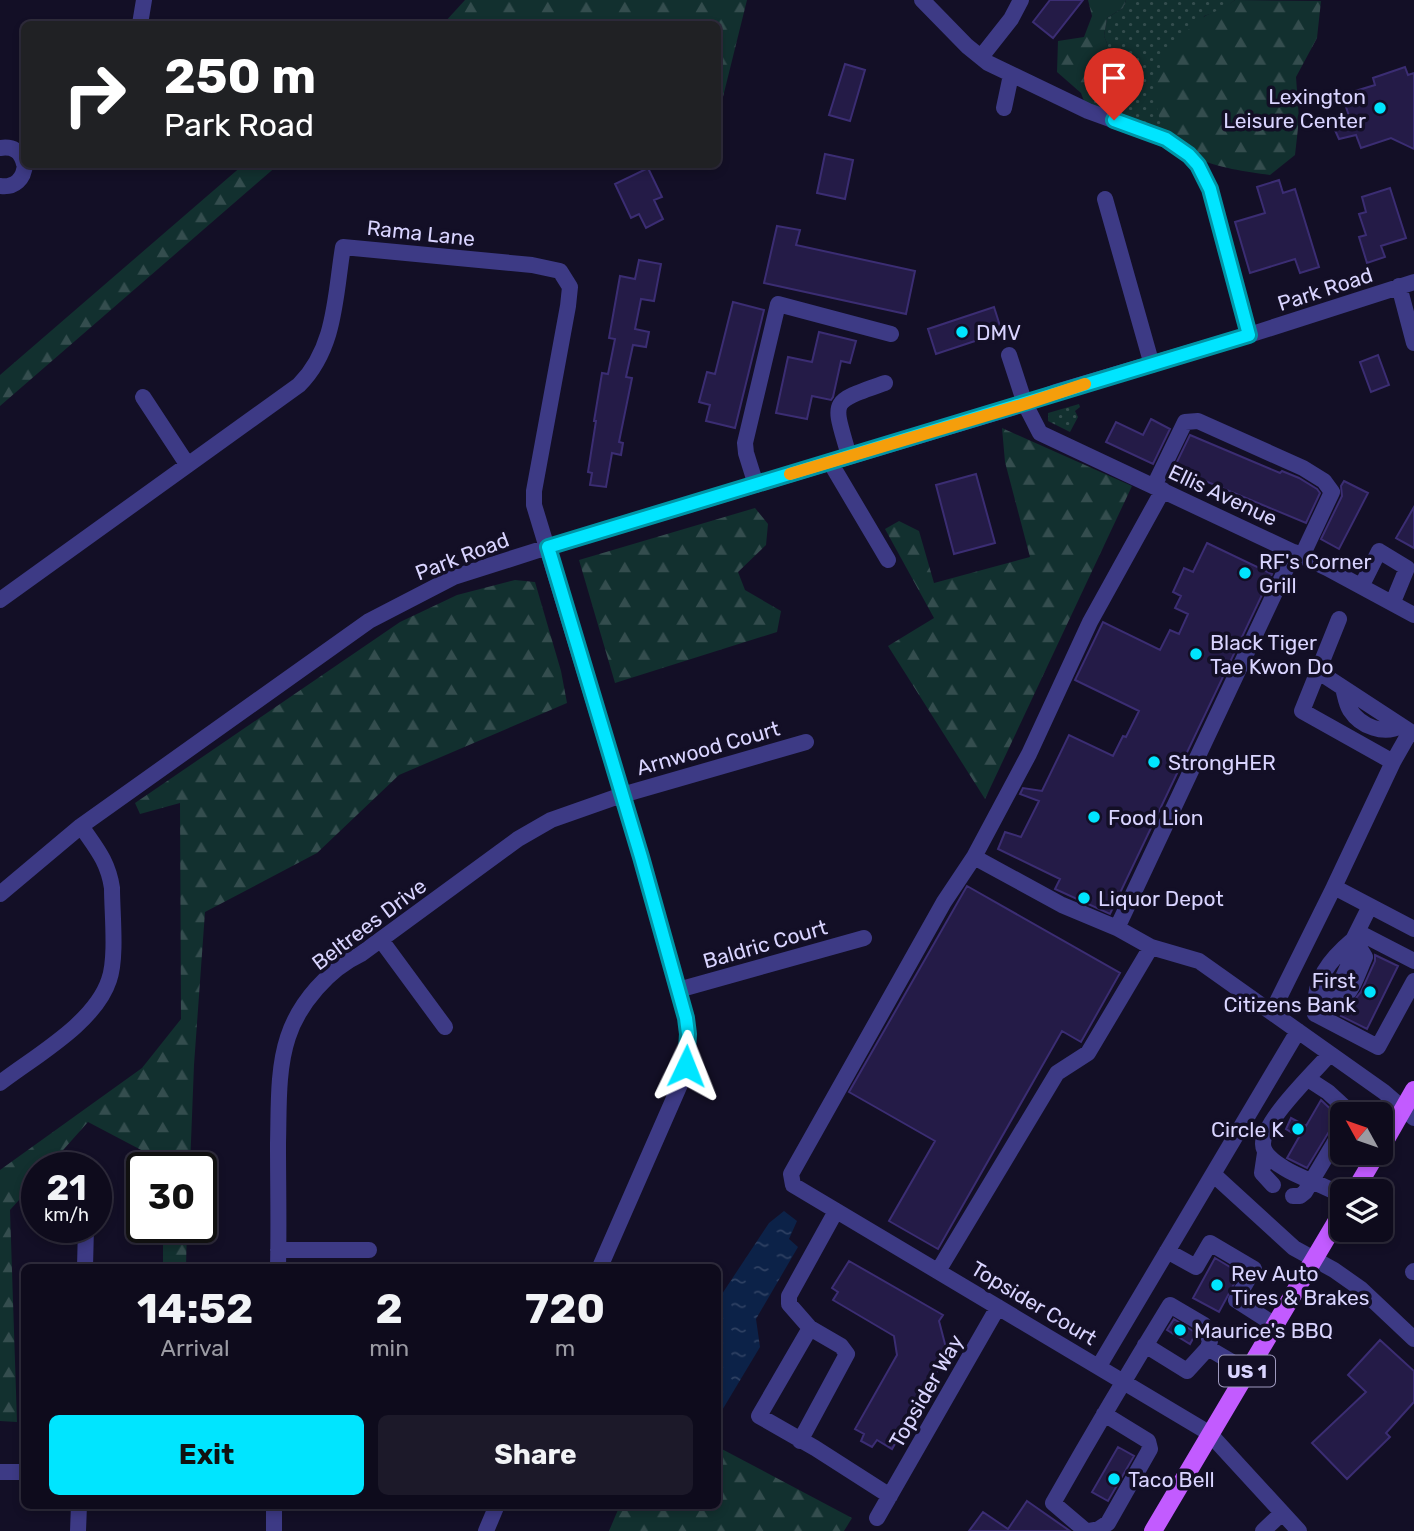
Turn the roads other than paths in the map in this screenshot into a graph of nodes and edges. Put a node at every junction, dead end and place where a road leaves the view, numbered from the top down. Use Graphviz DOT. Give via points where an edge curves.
graph roads {
  1 [pos="144,0"];
  2 [pos="922,0"];
  3 [pos="1021,0"];
  4 [pos="140,21"];
  5 [pos="981,57"];
  6 [pos="1011,75"];
  7 [pos="1004,107"];
  8 [pos="0,148"];
  9 [pos="21,157"];
  10 [pos="22,168"];
  11 [pos="0,186"];
  12 [pos="1105,199"];
  13 [pos="1407,284"];
  14 [pos="891,334"];
  15 [pos="1249,335"];
  16 [pos="1414,343"];
  17 [pos="1009,355"];
  18 [pos="1152,365"];
  19 [pos="885,383"];
  20 [pos="143,397"];
  21 [pos="1025,404"];
  22 [pos="849,456"];
  23 [pos="830,462"];
  24 [pos="187,464"];
  25 [pos="756,485"];
  26 [pos="1158,488"];
  27 [pos="548,547"];
  28 [pos="1298,554"];
  29 [pos="888,561"];
  30 [pos="1362,585"];
  31 [pos="1407,591"];
  32 [pos="0,600"];
  33 [pos="1392,602"];
  34 [pos="1414,615"];
  35 [pos="1339,619"];
  36 [pos="1319,672"];
  37 [pos="1408,731"];
  38 [pos="806,742"];
  39 [pos="1393,762"];
  40 [pos="622,795"];
  41 [pos="81,826"];
  42 [pos="974,857"];
  43 [pos="1334,887"];
  44 [pos="0,894"];
  45 [pos="1370,906"];
  46 [pos="1117,928"];
  47 [pos="1414,929"];
  48 [pos="1356,935"];
  49 [pos="864,938"];
  50 [pos="381,940"];
  51 [pos="1151,947"];
  52 [pos="1414,961"];
  53 [pos="1414,981"];
  54 [pos="678,990"];
  55 [pos="1272,1012"];
  56 [pos="1315,1014"];
  57 [pos="445,1027"];
  58 [pos="1301,1033"];
  59 [pos="1331,1054"];
  60 [pos="1308,1079"];
  61 [pos="0,1083"];
  62 [pos="1414,1090"];
  63 [pos="1339,1102"];
  64 [pos="1251,1109"];
  65 [pos="1409,1114"];
  66 [pos="1271,1121"];
  67 [pos="1393,1132"];
  68 [pos="1330,1150"];
  69 [pos="1265,1153"];
  70 [pos="1213,1174"];
  71 [pos="1310,1183"];
  72 [pos="1273,1185"];
  73 [pos="1330,1189"];
  74 [pos="1293,1196"];
  75 [pos="836,1211"];
  76 [pos="1330,1233"];
  77 [pos="86,1243"];
  78 [pos="278,1250"];
  79 [pos="369,1250"];
  80 [pos="1167,1251"];
  81 [pos="1315,1259"];
  82 [pos="85,1264"];
  83 [pos="278,1264"];
  84 [pos="601,1264"];
  85 [pos="938,1271"];
  86 [pos="998,1307"];
  87 [pos="1134,1307"];
  88 [pos="1159,1322"];
  89 [pos="1275,1325"];
  90 [pos="810,1328"];
  91 [pos="1414,1339"];
  92 [pos="1145,1345"];
  93 [pos="1208,1348"];
  94 [pos="1099,1366"];
  95 [pos="1247,1371"];
  96 [pos="1123,1381"];
  97 [pos="1104,1414"];
  98 [pos="1209,1433"];
  99 [pos="800,1441"];
  100 [pos="0,1472"];
  101 [pos="21,1472"];
  102 [pos="890,1496"];
  103 [pos="79,1509"];
  104 [pos="274,1509"];
  105 [pos="495,1509"];
  106 [pos="1283,1513"];
  107 [pos="877,1518"];
  108 [pos="78,1531"];
  109 [pos="274,1531"];
  110 [pos="486,1531"];
  111 [pos="1087,1531"];
  112 [pos="1153,1531"];
  113 [pos="1263,1531"];
  114 [pos="1299,1531"];
  1 -- 4 [label="street"];
  2 -- 5 [label="street"];
  3 -- 5 [label="street"];
  5 -- 6 [label="street"];
  6 -- 7 [label="street"];
  6 -- 15 [label="street" via="1088,111 1166,139 1189,155 1210,189"];
  8 -- 9 [label="street" via="11,147"];
  10 -- 11 [label="street" via="20,180"];
  12 -- 18 [label="street"];
  13 -- 15 [label="street, Park Road"];
  13 -- 16 [label="street"];
  14 -- 25 [label="street" via="778,304 745,443"];
  15 -- 18 [label="street, Park Road"];
  17 -- 21 [label="street, Ellis Avenue"];
  18 -- 21 [label="street, Park Road"];
  19 -- 22 [label="street" via="844,397 838,405"];
  20 -- 24 [label="street"];
  21 -- 22 [label="street, Park Road"];
  21 -- 26 [label="street, Ellis Avenue" via="1040,433"];
  22 -- 23 [label="street, Park Road"];
  23 -- 25 [label="street, Park Road"];
  23 -- 29 [label="street"];
  24 -- 27 [label="street, Rama Lane" via="299,385 317,364 328,340 343,247 559,271 570,287 534,491"];
  24 -- 32 [label="street, Rama Lane"];
  25 -- 27 [label="street, Park Road"];
  26 -- 28 [label="street, Ellis Avenue"];
  26 -- 28 [label="street, Topsider Court" via="1185,422 1198,421 1303,468 1332,492"];
  26 -- 42 [label="street, Topsider Court"];
  27 -- 40 [label="street"];
  27 -- 41 [label="street, Park Road" via="454,578 369,621"];
  28 -- 30 [label="street, Ellis Avenue"];
  28 -- 46 [label="street"];
  30 -- 31 [label="street" via="1379,551 1407,568"];
  30 -- 33 [label="street, Ellis Avenue"];
  31 -- 33 [label="street"];
  33 -- 34 [label="street, Ellis Avenue"];
  35 -- 36 [label="street"];
  36 -- 37 [label="street"];
  36 -- 39 [label="street" via="1302,711"];
  37 -- 39 [label="street"];
  38 -- 40 [label="street, Arnwood Court"];
  39 -- 43 [label="street"];
  40 -- 50 [label="street, Beltrees Drive" via="529,831"];
  40 -- 54 [label="street"];
  41 -- 44 [label="street, Park Road"];
  41 -- 61 [label="street" via="107,863 110,876 110,979 83,1021"];
  42 -- 46 [label="street" via="1062,905"];
  42 -- 75 [label="street, Topsider Court" via="791,1174 793,1185"];
  43 -- 45 [label="street"];
  43 -- 55 [label="street"];
  45 -- 47 [label="street"];
  45 -- 48 [label="street"];
  46 -- 51 [label="street"];
  48 -- 52 [label="street"];
  48 -- 56 [label="street"];
  48 -- 56 [label="street" via="1333,995"];
  49 -- 54 [label="street, Baldric Court"];
  50 -- 57 [label="street"];
  50 -- 78 [label="street, Beltrees Drive" via="329,978 297,1015 288,1037 279,1107"];
  51 -- 55 [label="street" via="1199,961"];
  51 -- 85 [label="street" via="1088,1053 1057,1073"];
  53 -- 56 [label="street" via="1378,1047"];
  54 -- 84 [label="street" via="688,1034 686,1066"];
  55 -- 58 [label="street"];
  56 -- 58 [label="street"];
  58 -- 59 [label="street"];
  58 -- 64 [label="street"];
  59 -- 60 [label="street"];
  59 -- 65 [label="street"];
  60 -- 63 [label="street"];
  60 -- 66 [label="street"];
  62 -- 65 [label="main road"];
  64 -- 66 [label="street"];
  64 -- 70 [label="street"];
  65 -- 67 [label="main road"];
  66 -- 69 [label="street" via="1263,1144"];
  68 -- 71 [label="street"];
  69 -- 71 [label="street"];
  69 -- 72 [label="street" via="1262,1173"];
  70 -- 80 [label="street"];
  70 -- 81 [label="street" via="1294,1248"];
  71 -- 73 [label="street"];
  71 -- 74 [label="street" via="1300,1196"];
  75 -- 85 [label="street, Topsider Court"];
  75 -- 90 [label="street" via="789,1296 789,1304"];
  76 -- 81 [label="main road, US 1"];
  77 -- 82 [label="street"];
  78 -- 79 [label="street"];
  78 -- 83 [label="street, Beltrees Drive"];
  80 -- 87 [label="street"];
  80 -- 89 [label="street" via="1196,1267 1210,1243 1254,1269 1236,1300"];
  81 -- 89 [label="main road, US 1"];
  81 -- 91 [label="street" via="1361,1289"];
  85 -- 86 [label="street, Topsider Court"];
  86 -- 94 [label="street, Topsider Court"];
  86 -- 102 [label="street, Topsider Way"];
  87 -- 88 [label="street"];
  87 -- 94 [label="street"];
  88 -- 92 [label="street"];
  88 -- 93 [label="street" via="1170,1305 1204,1325"];
  89 -- 95 [label="main road, US 1"];
  90 -- 99 [label="street" via="847,1354"];
  90 -- 99 [label="street" via="759,1416"];
  92 -- 93 [label="street" via="1187,1371"];
  92 -- 96 [label="street"];
  93 -- 95 [label="street"];
  94 -- 96 [label="street, Topsider Court"];
  95 -- 98 [label="main road, US 1"];
  96 -- 97 [label="street"];
  96 -- 98 [label="street, Topsider Court"];
  97 -- 111 [label="street" via="1053,1503"];
  97 -- 111 [label="street" via="1138,1434 1150,1449 1108,1523"];
  98 -- 106 [label="street, Topsider Court"];
  98 -- 112 [label="main road, US 1"];
  99 -- 102 [label="street"];
  100 -- 101 [label="street"];
  102 -- 107 [label="street"];
  103 -- 108 [label="street"];
  104 -- 109 [label="street"];
  105 -- 110 [label="street"];
  106 -- 113 [label="street"];
  106 -- 114 [label="street, Topsider Court"];
}
